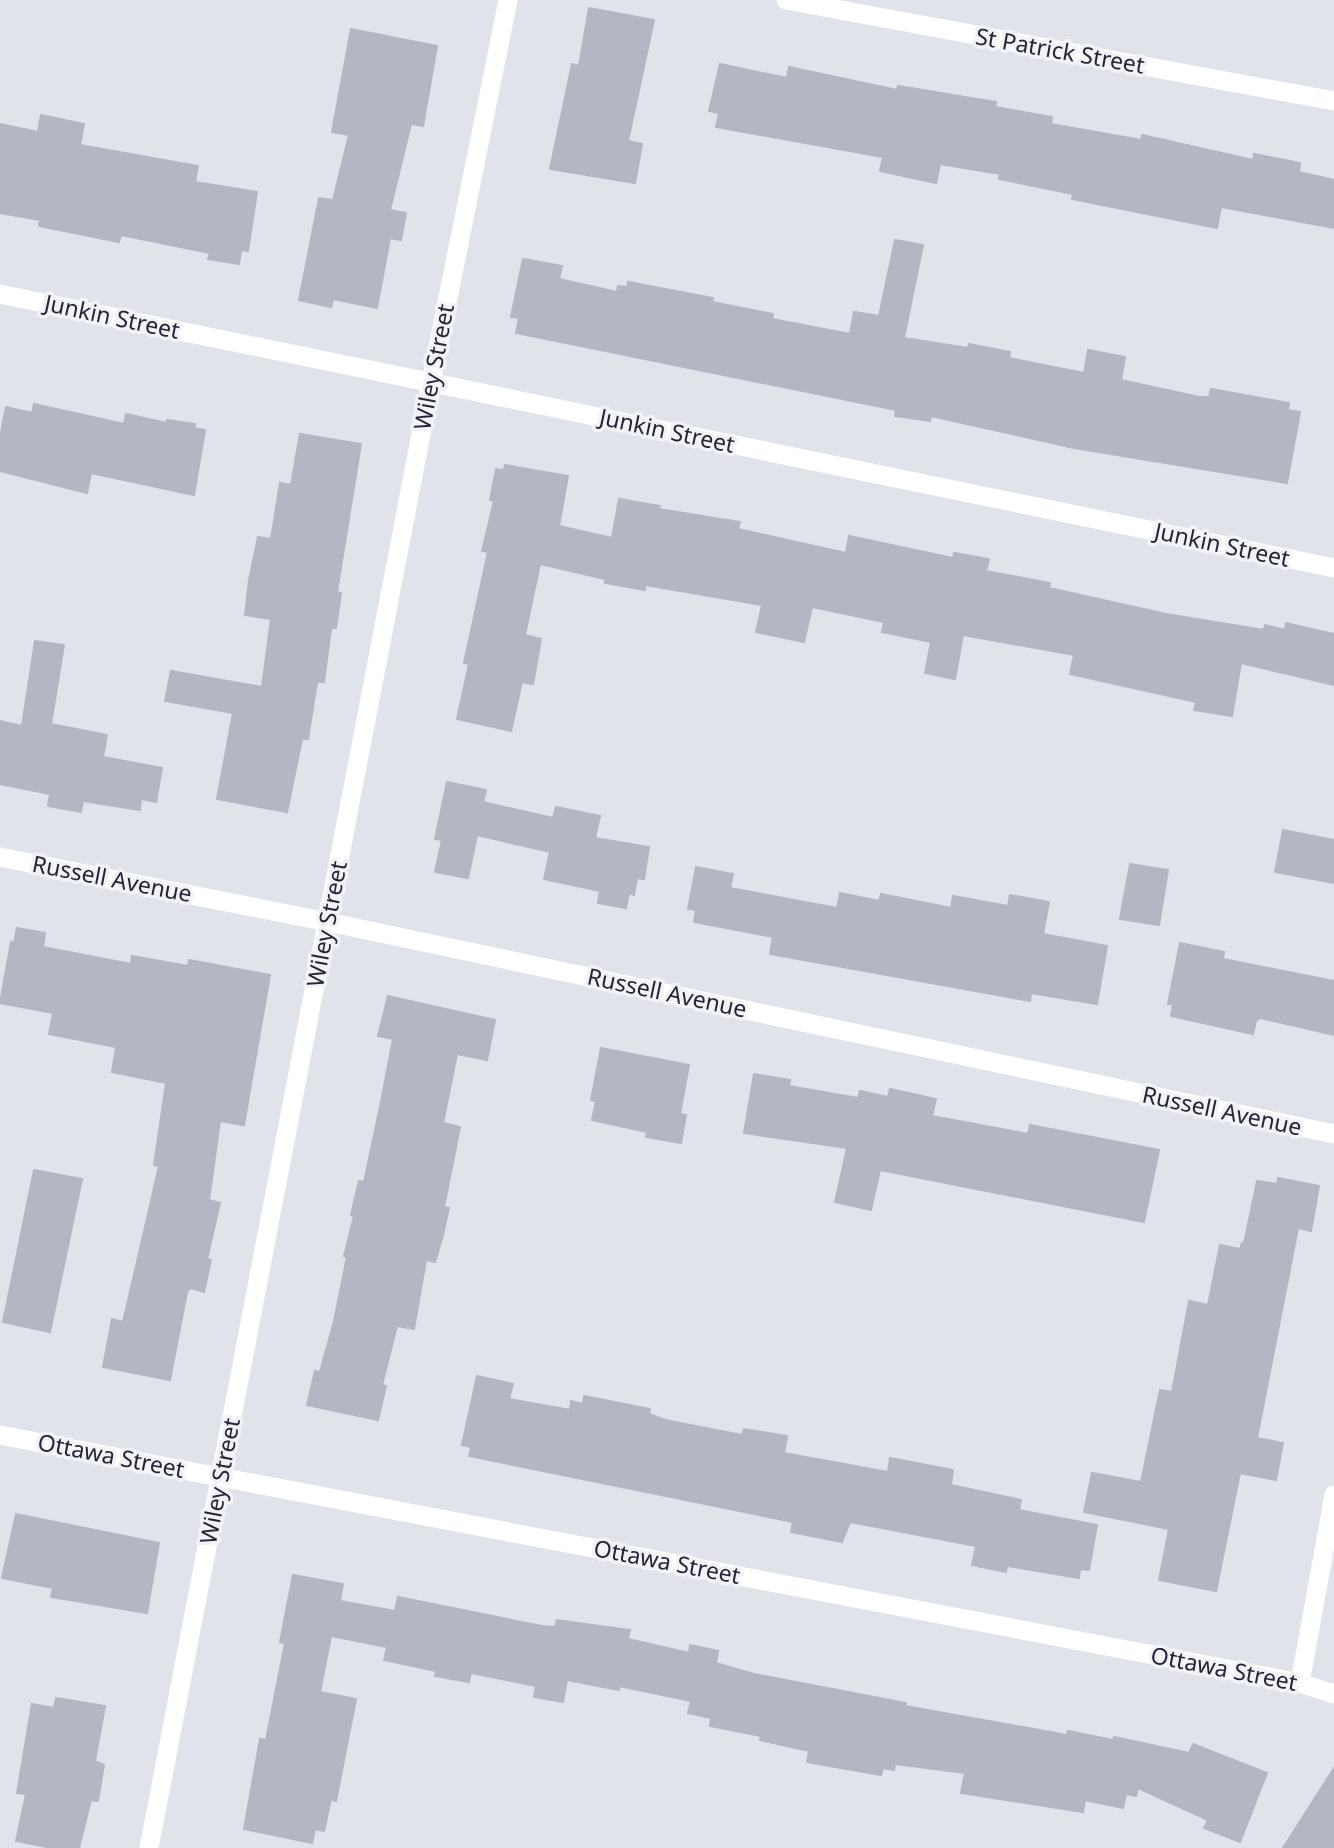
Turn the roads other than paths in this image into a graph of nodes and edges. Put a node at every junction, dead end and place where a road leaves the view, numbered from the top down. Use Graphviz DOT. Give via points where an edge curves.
graph roads {
  1 [pos="508,0"];
  2 [pos="786,0"];
  3 [pos="1334,101"];
  4 [pos="0,294"];
  5 [pos="431,382"];
  6 [pos="1334,568"];
  7 [pos="0,858"];
  8 [pos="328,922"];
  9 [pos="1334,1134"];
  10 [pos="0,1435"];
  11 [pos="221,1477"];
  12 [pos="1334,1495"];
  13 [pos="1300,1684"];
  14 [pos="1334,1694"];
  15 [pos="149,1848"];
  1 -- 5 [label="street, Wiley Street"];
  2 -- 3 [label="street, St Patrick Street"];
  4 -- 5 [label="street, Junkin Street"];
  5 -- 6 [label="street, Junkin Street"];
  5 -- 8 [label="street, Wiley Street"];
  7 -- 8 [label="street, Russell Avenue"];
  8 -- 9 [label="street, Russell Avenue"];
  8 -- 11 [label="street, Wiley Street"];
  10 -- 11 [label="street, Ottawa Street"];
  11 -- 13 [label="street, Ottawa Street"];
  11 -- 15 [label="street, Wiley Street"];
  12 -- 13 [label="street"];
  13 -- 14 [label="street, Ottawa Street"];
}
